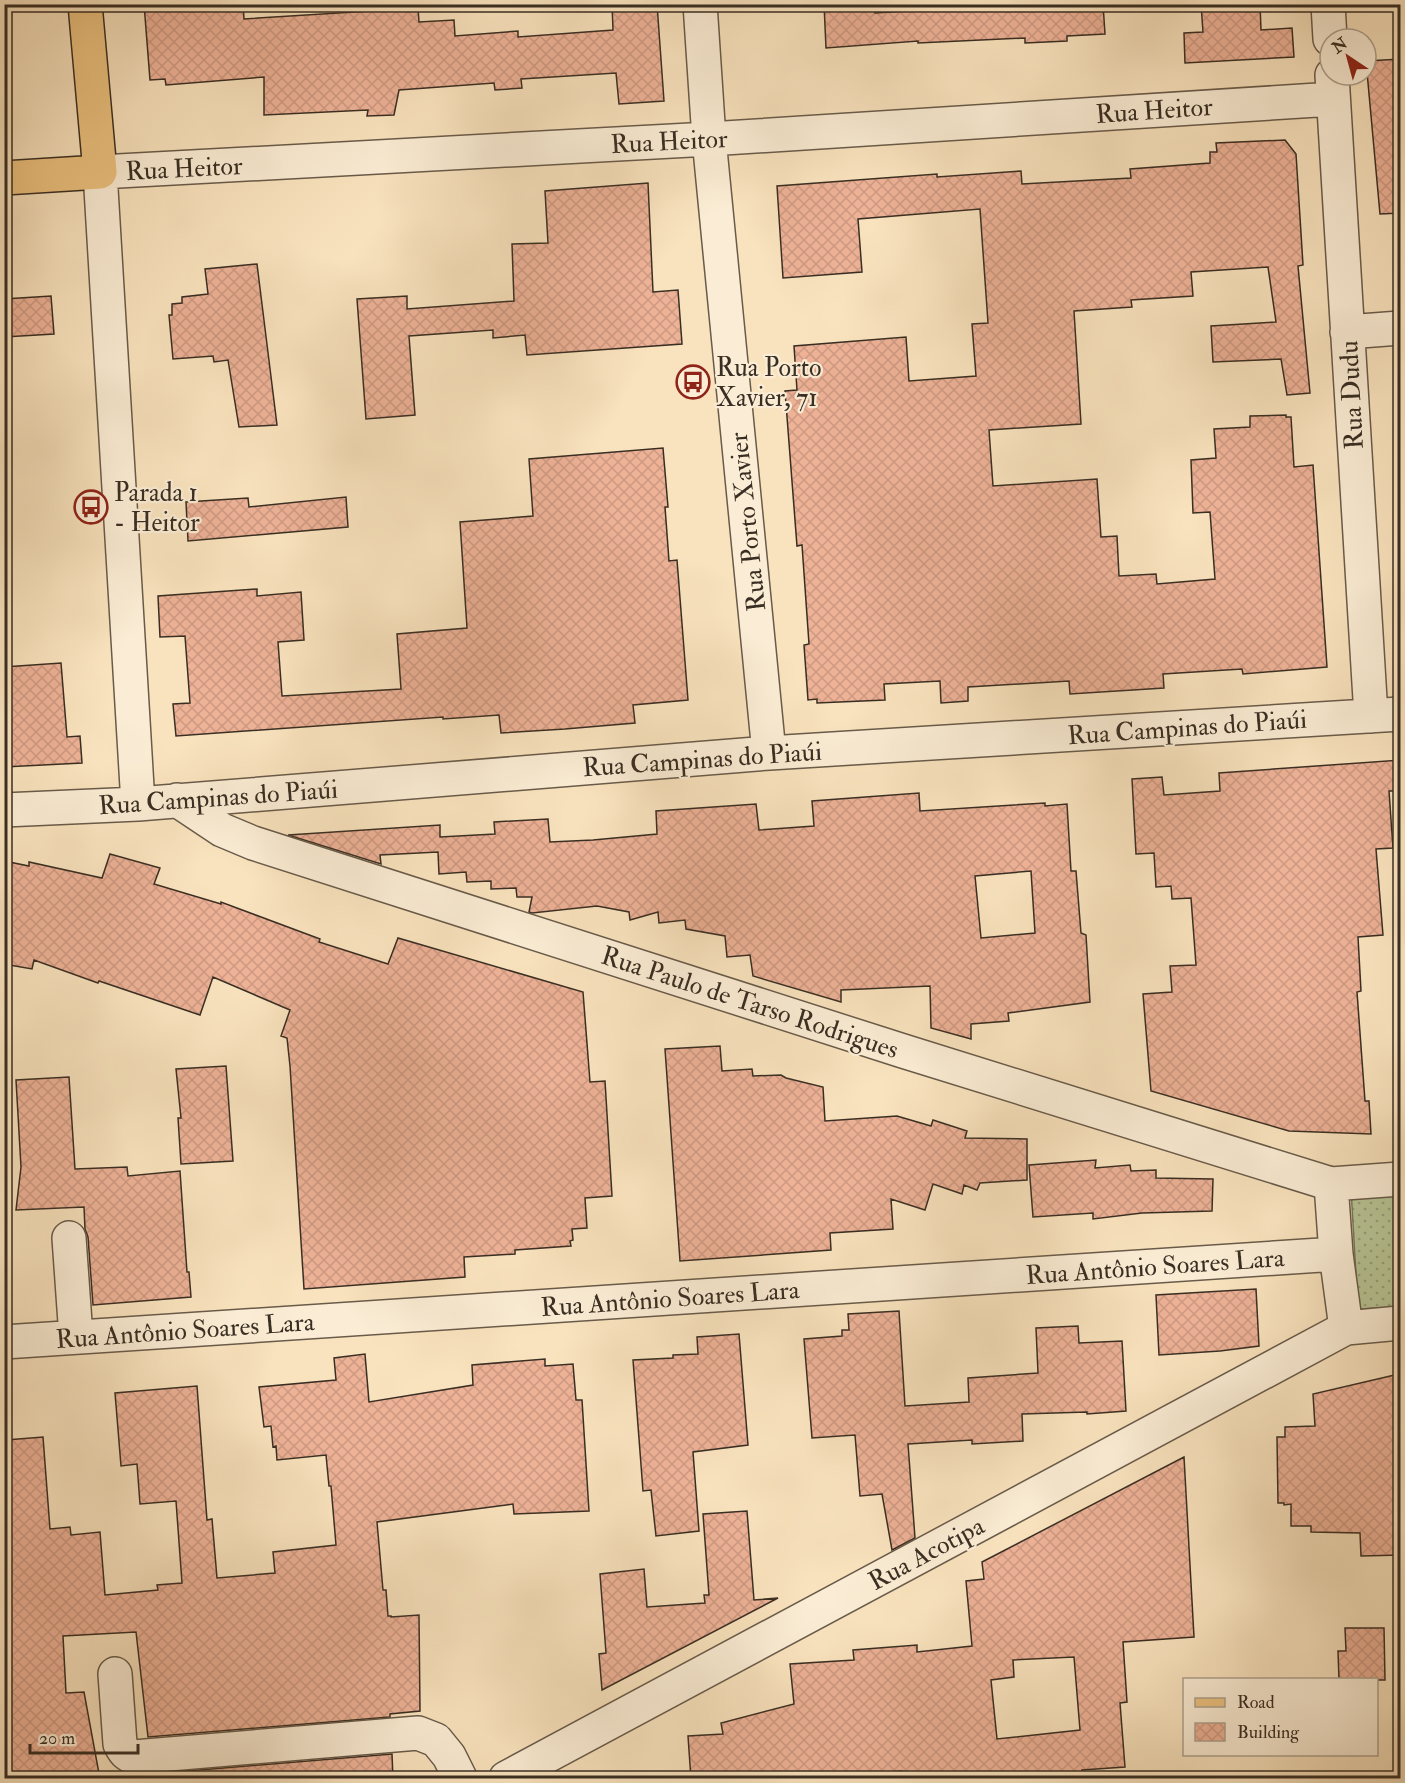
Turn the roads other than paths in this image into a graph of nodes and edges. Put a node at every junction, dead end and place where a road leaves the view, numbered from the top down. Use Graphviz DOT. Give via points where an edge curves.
graph roads {
  1 [pos="85,4"];
  2 [pos="700,4"];
  3 [pos="1328,4"];
  4 [pos="1329,27"];
  5 [pos="1332,87"];
  6 [pos="709,139"];
  7 [pos="100,172"];
  8 [pos="4,178"];
  9 [pos="1401,328"];
  10 [pos="1347,332"];
  11 [pos="1386,715"];
  12 [pos="770,753"];
  13 [pos="177,800"];
  14 [pos="138,804"];
  15 [pos="4,810"];
  16 [pos="1401,1179"];
  17 [pos="1331,1184"];
  18 [pos="69,1238"];
  19 [pos="1336,1254"];
  20 [pos="1401,1323"];
  21 [pos="1346,1328"];
  22 [pos="76,1337"];
  23 [pos="4,1342"];
  24 [pos="115,1674"];
  25 [pos="460,1779"];
  26 [pos="507,1779"];
  1 -- 7 [label="main road"];
  2 -- 6 [label="street, Rua Porto Xavier"];
  3 -- 4 [label="street"];
  5 -- 6 [label="street, Rua Heitor"];
  5 -- 10 [label="street, Rua Dudu"];
  6 -- 7 [label="street, Rua Heitor"];
  6 -- 12 [label="street, Rua Porto Xavier"];
  7 -- 8 [label="main road, Rua Heitor"];
  7 -- 14 [label="street"];
  9 -- 10 [label="street"];
  10 -- 11 [label="street, Rua Dudu"];
  11 -- 12 [label="street, Rua Campinas do Piaúi"];
  12 -- 13 [label="street, Rua Campinas do Piaúi"];
  13 -- 14 [label="street, Rua Campinas do Piaúi"];
  13 -- 17 [label="street, Rua Paulo de Tarso Rodrigues" via="222,830 253,843"];
  14 -- 15 [label="street, Rua Campinas do Piaúi"];
  16 -- 17 [label="street"];
  17 -- 19 [label="street"];
  18 -- 22 [label="street"];
  19 -- 21 [label="street"];
  19 -- 22 [label="street, Rua Antônio Soares Lara"];
  20 -- 21 [label="street"];
  21 -- 26 [label="street, Rua Acotipa"];
  22 -- 23 [label="street, Rua Antônio Soares Lara"];
  24 -- 25 [label="street" via="120,1744 129,1756 418,1733 436,1740"];
}
